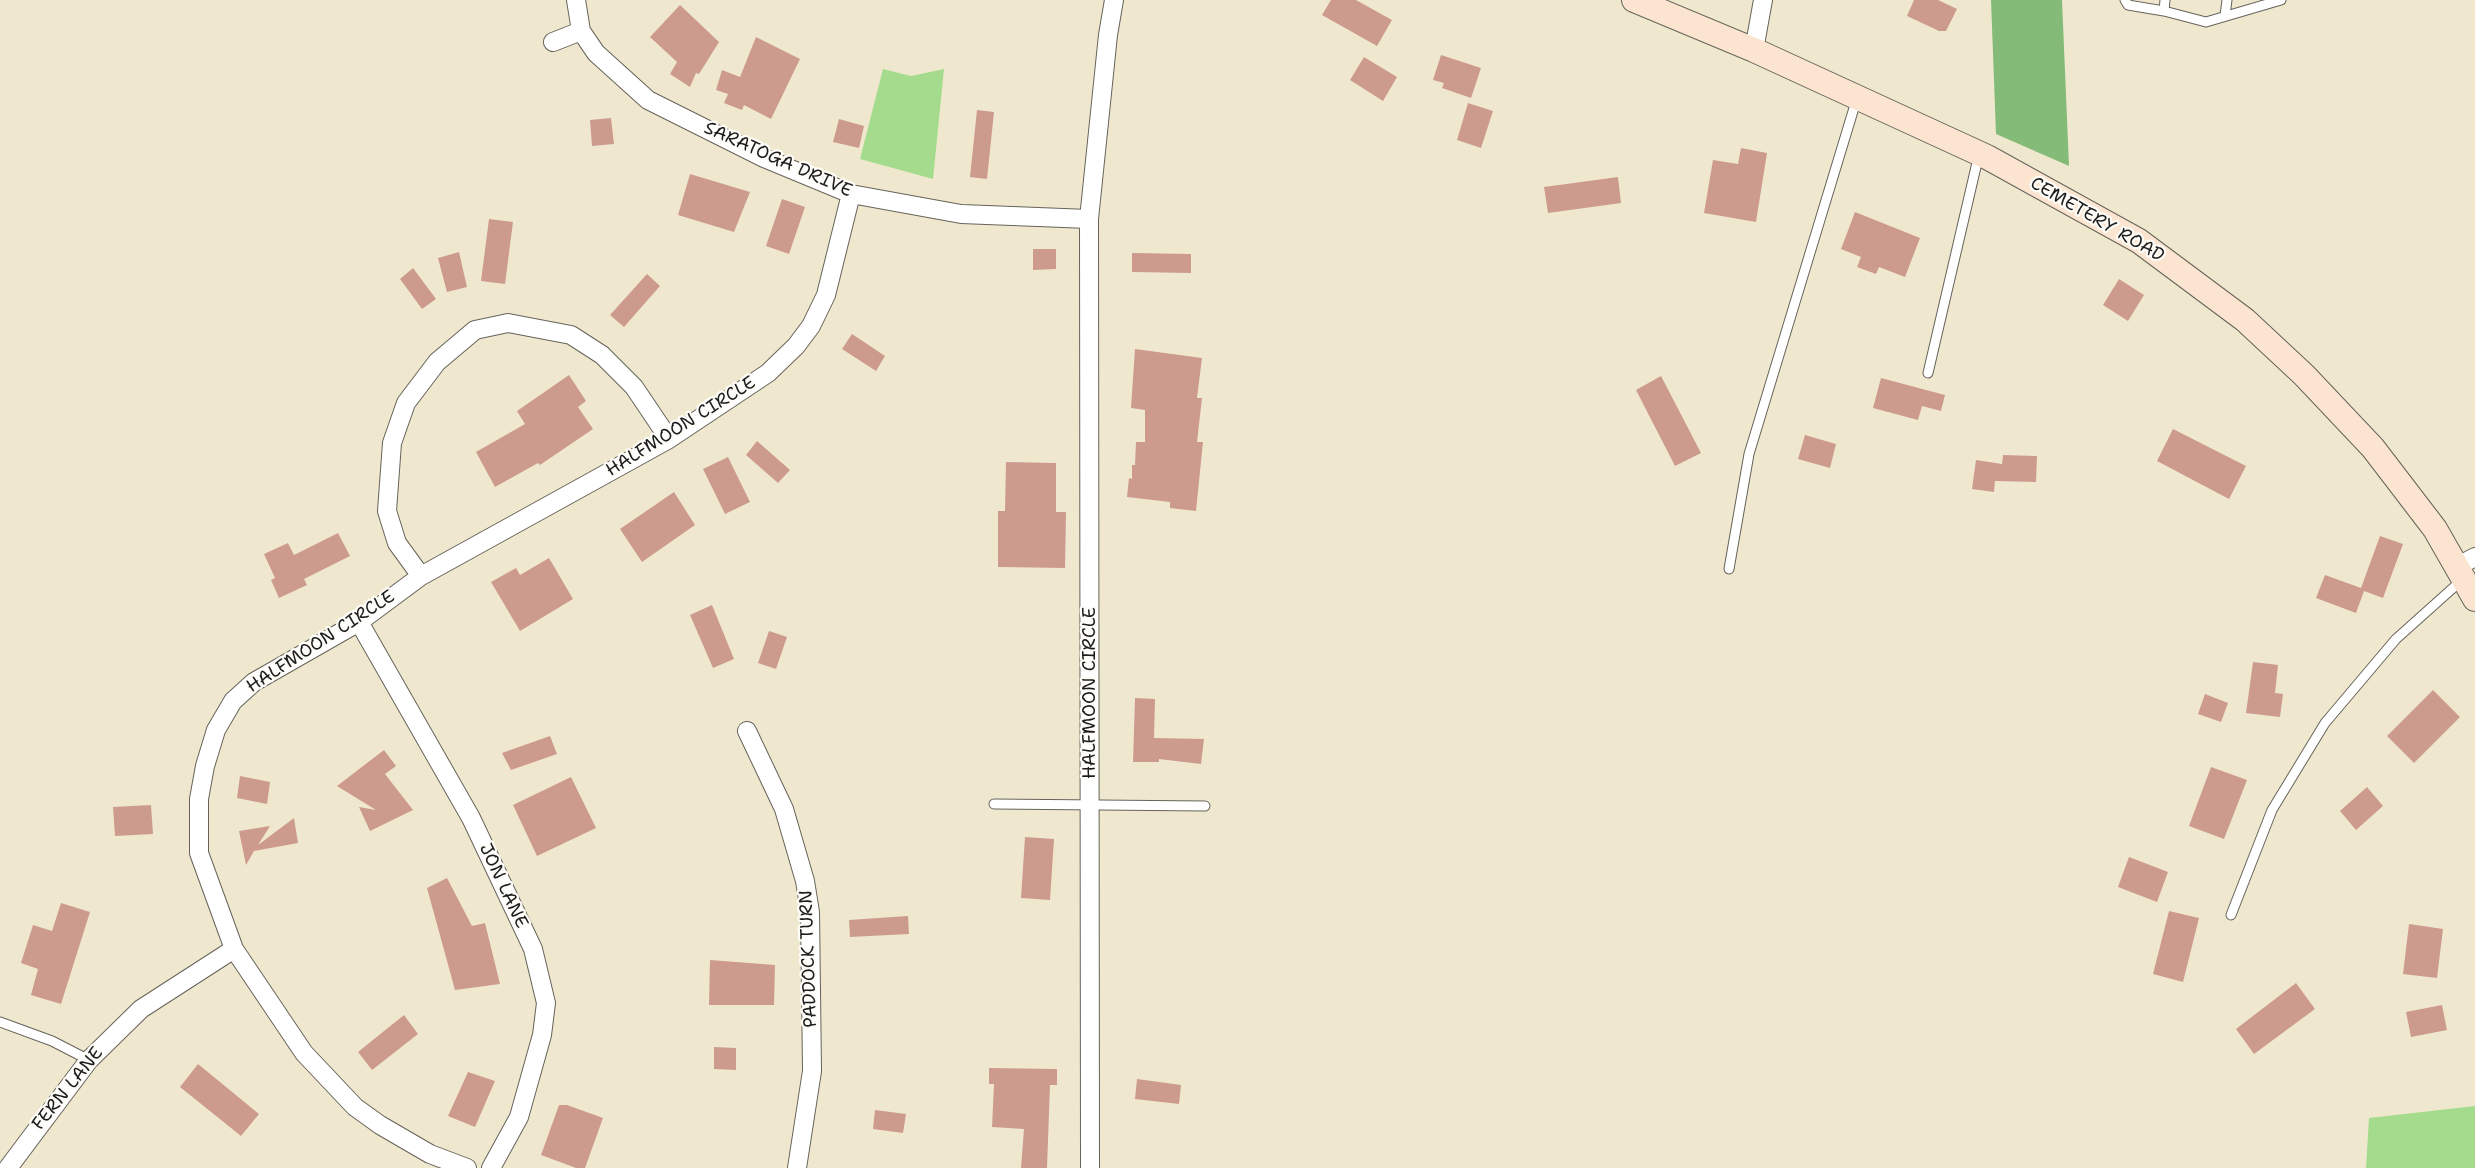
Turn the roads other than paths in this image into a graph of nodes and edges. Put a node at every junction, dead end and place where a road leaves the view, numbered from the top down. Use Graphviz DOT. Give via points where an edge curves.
graph roads {
  1 [pos="576,0"];
  2 [pos="1114,0"];
  3 [pos="1634,0"];
  4 [pos="1763,0"];
  5 [pos="2125,0"];
  6 [pos="2164,0"];
  7 [pos="2227,0"];
  8 [pos="2282,0"];
  9 [pos="2164,10"];
  10 [pos="2225,16"];
  11 [pos="581,31"];
  12 [pos="553,42"];
  13 [pos="1754,50"];
  14 [pos="1857,98"];
  15 [pos="1979,154"];
  16 [pos="851,194"];
  17 [pos="1089,219"];
  18 [pos="1928,374"];
  19 [pos="669,439"];
  20 [pos="2465,568"];
  21 [pos="1729,569"];
  22 [pos="421,576"];
  23 [pos="2475,599"];
  24 [pos="359,622"];
  25 [pos="747,731"];
  26 [pos="994,804"];
  27 [pos="1090,806"];
  28 [pos="1205,806"];
  29 [pos="2231,915"];
  30 [pos="234,949"];
  31 [pos="0,1022"];
  32 [pos="89,1060"];
  33 [pos="8,1168"];
  34 [pos="467,1168"];
  35 [pos="491,1168"];
  36 [pos="797,1168"];
  37 [pos="1090,1168"];
  1 -- 11 [label="street, SARATOGA DRIVE"];
  2 -- 17 [label="street"];
  3 -- 13 [label="street, CEMETERY ROAD"];
  4 -- 13 [label="street"];
  5 -- 9 [label="lane" via="2128,5"];
  6 -- 9 [label="lane"];
  7 -- 10 [label="lane"];
  8 -- 10 [label="lane"];
  9 -- 10 [label="lane" via="2206,22"];
  11 -- 12 [label="street"];
  11 -- 16 [label="street, SARATOGA DRIVE" via="596,53 648,100 764,158"];
  13 -- 14 [label="street, CEMETERY ROAD"];
  14 -- 15 [label="street, CEMETERY ROAD"];
  14 -- 21 [label="lane" via="1750,454"];
  15 -- 18 [label="lane"];
  15 -- 20 [label="street, CEMETERY ROAD" via="2138,241 2245,320 2304,375 2374,448"];
  16 -- 17 [label="street, SARATOGA DRIVE" via="961,214"];
  16 -- 19 [label="street, HALFMOON CIRCLE" via="826,295 806,332 768,373"];
  17 -- 27 [label="street, HALFMOON CIRCLE"];
  19 -- 22 [label="street, HALFMOON CIRCLE"];
  19 -- 22 [label="street" via="629,381 602,355 571,336 508,324 475,330 437,362 406,403 392,443 387,511 397,543"];
  20 -- 23 [label="street, CEMETERY ROAD"];
  20 -- 29 [label="lane" via="2396,639 2325,723 2272,810"];
  22 -- 24 [label="street, HALFMOON CIRCLE"];
  24 -- 30 [label="street, HALFMOON CIRCLE" via="254,682 233,701 216,730 199,799 200,853"];
  24 -- 35 [label="street, JON LANE" via="471,818 533,949 546,1003 542,1035 519,1117"];
  25 -- 36 [label="street, PADDOCK TURN" via="784,809 805,881 810,912 812,1070"];
  26 -- 27 [label="lane"];
  27 -- 28 [label="lane"];
  27 -- 37 [label="street, HALFMOON CIRCLE"];
  30 -- 32 [label="street, FERN LANE" via="141,1009"];
  30 -- 34 [label="street, HALFMOON CIRCLE" via="304,1053 355,1108 430,1154"];
  31 -- 32 [label="lane"];
  32 -- 33 [label="street, FERN LANE"];
}
